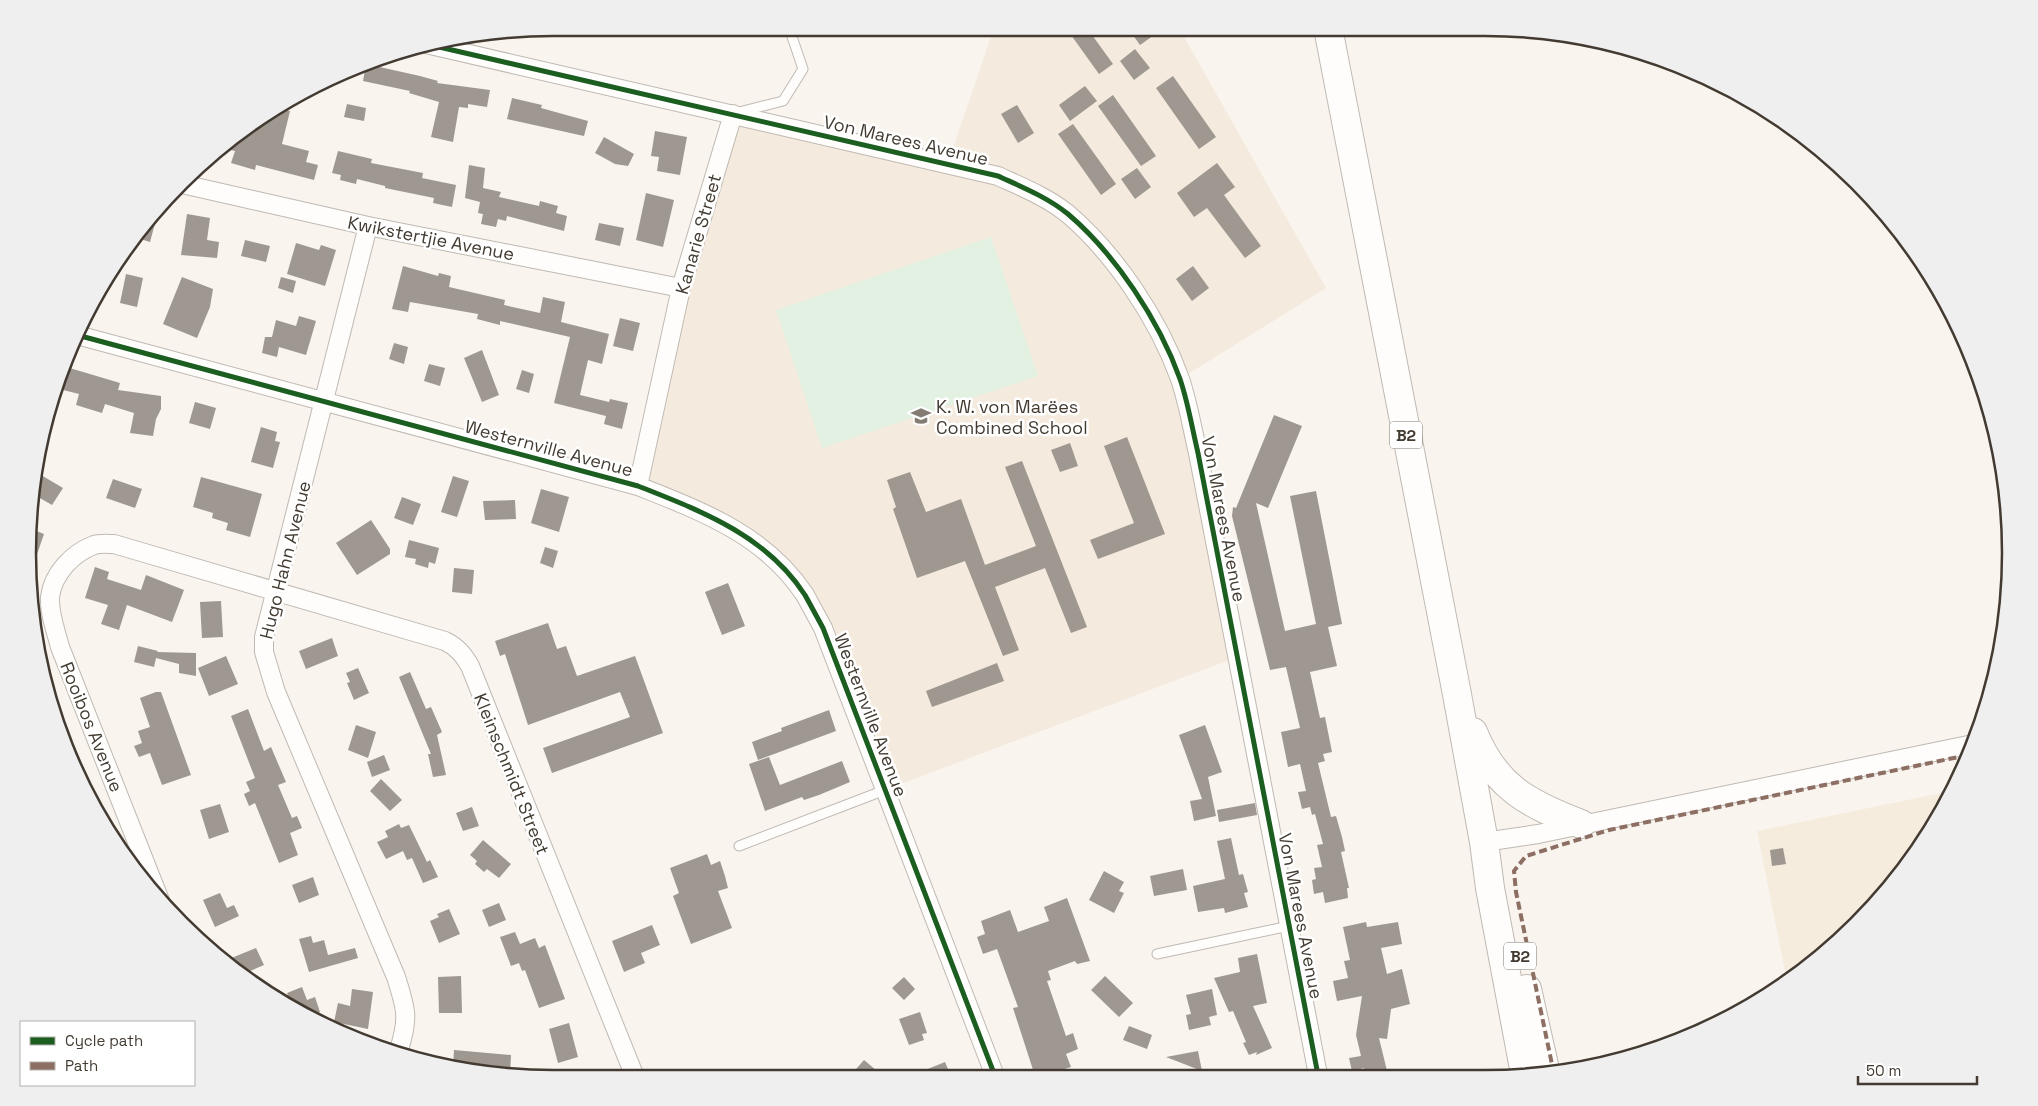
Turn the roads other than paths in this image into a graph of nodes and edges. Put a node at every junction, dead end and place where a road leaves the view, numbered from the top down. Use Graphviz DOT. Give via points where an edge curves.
graph roads {
  1 [pos="792,36"];
  2 [pos="1330,36"];
  3 [pos="444,48"];
  4 [pos="733,114"];
  5 [pos="190,186"];
  6 [pos="368,226"];
  7 [pos="682,288"];
  8 [pos="84,337"];
  9 [pos="324,403"];
  10 [pos="638,486"];
  11 [pos="277,591"];
  12 [pos="1456,689"];
  13 [pos="1964,746"];
  14 [pos="885,790"];
  15 [pos="1581,824"];
  16 [pos="1484,842"];
  17 [pos="739,846"];
  18 [pos="153,880"];
  19 [pos="1289,926"];
  20 [pos="1157,954"];
  21 [pos="400,1046"];
  22 [pos="1544,1066"];
  23 [pos="1524,1068"];
  24 [pos="633,1070"];
  25 [pos="993,1070"];
  26 [pos="1317,1070"];
  1 -- 4 [label="lane" via="803,69 783,101"];
  2 -- 12 [label="highway, B2"];
  3 -- 4 [label="street, Von Marees Avenue"];
  4 -- 7 [label="street, Kanarie Street"];
  4 -- 19 [label="street, Von Marees Avenue" via="998,176 1039,194 1067,214 1096,242 1154,320 1180,379 1198,453"];
  5 -- 6 [label="street, Kwikstertjie Avenue"];
  6 -- 7 [label="street, Kwikstertjie Avenue"];
  6 -- 9 [label="street, Hugo Hahn Avenue"];
  7 -- 10 [label="street, Kanarie Street"];
  8 -- 9 [label="street, Westernville Avenue"];
  9 -- 10 [label="street, Westernville Avenue"];
  9 -- 11 [label="street, Hugo Hahn Avenue"];
  10 -- 14 [label="street, Westernville Avenue" via="737,529 787,572 823,628"];
  11 -- 18 [label="street, Rooibos Avenue" via="114,544 96,544 76,554 58,572 50,596 51,616 60,647"];
  11 -- 21 [label="street, Hugo Hahn Avenue" via="264,637 268,667 396,977 407,1025"];
  11 -- 24 [label="street, Kleinschmidt Street" via="444,640 464,655"];
  12 -- 15 [label="highway" via="1481,750 1501,781 1543,809"];
  12 -- 16 [label="highway, B2"];
  13 -- 15 [label="street"];
  14 -- 17 [label="lane"];
  14 -- 25 [label="street, Westernville Avenue"];
  15 -- 16 [label="street"];
  16 -- 22 [label="highway, B2" via="1504,885"];
  16 -- 23 [label="highway, B2"];
  19 -- 20 [label="lane"];
  19 -- 26 [label="street, Von Marees Avenue"];
}
